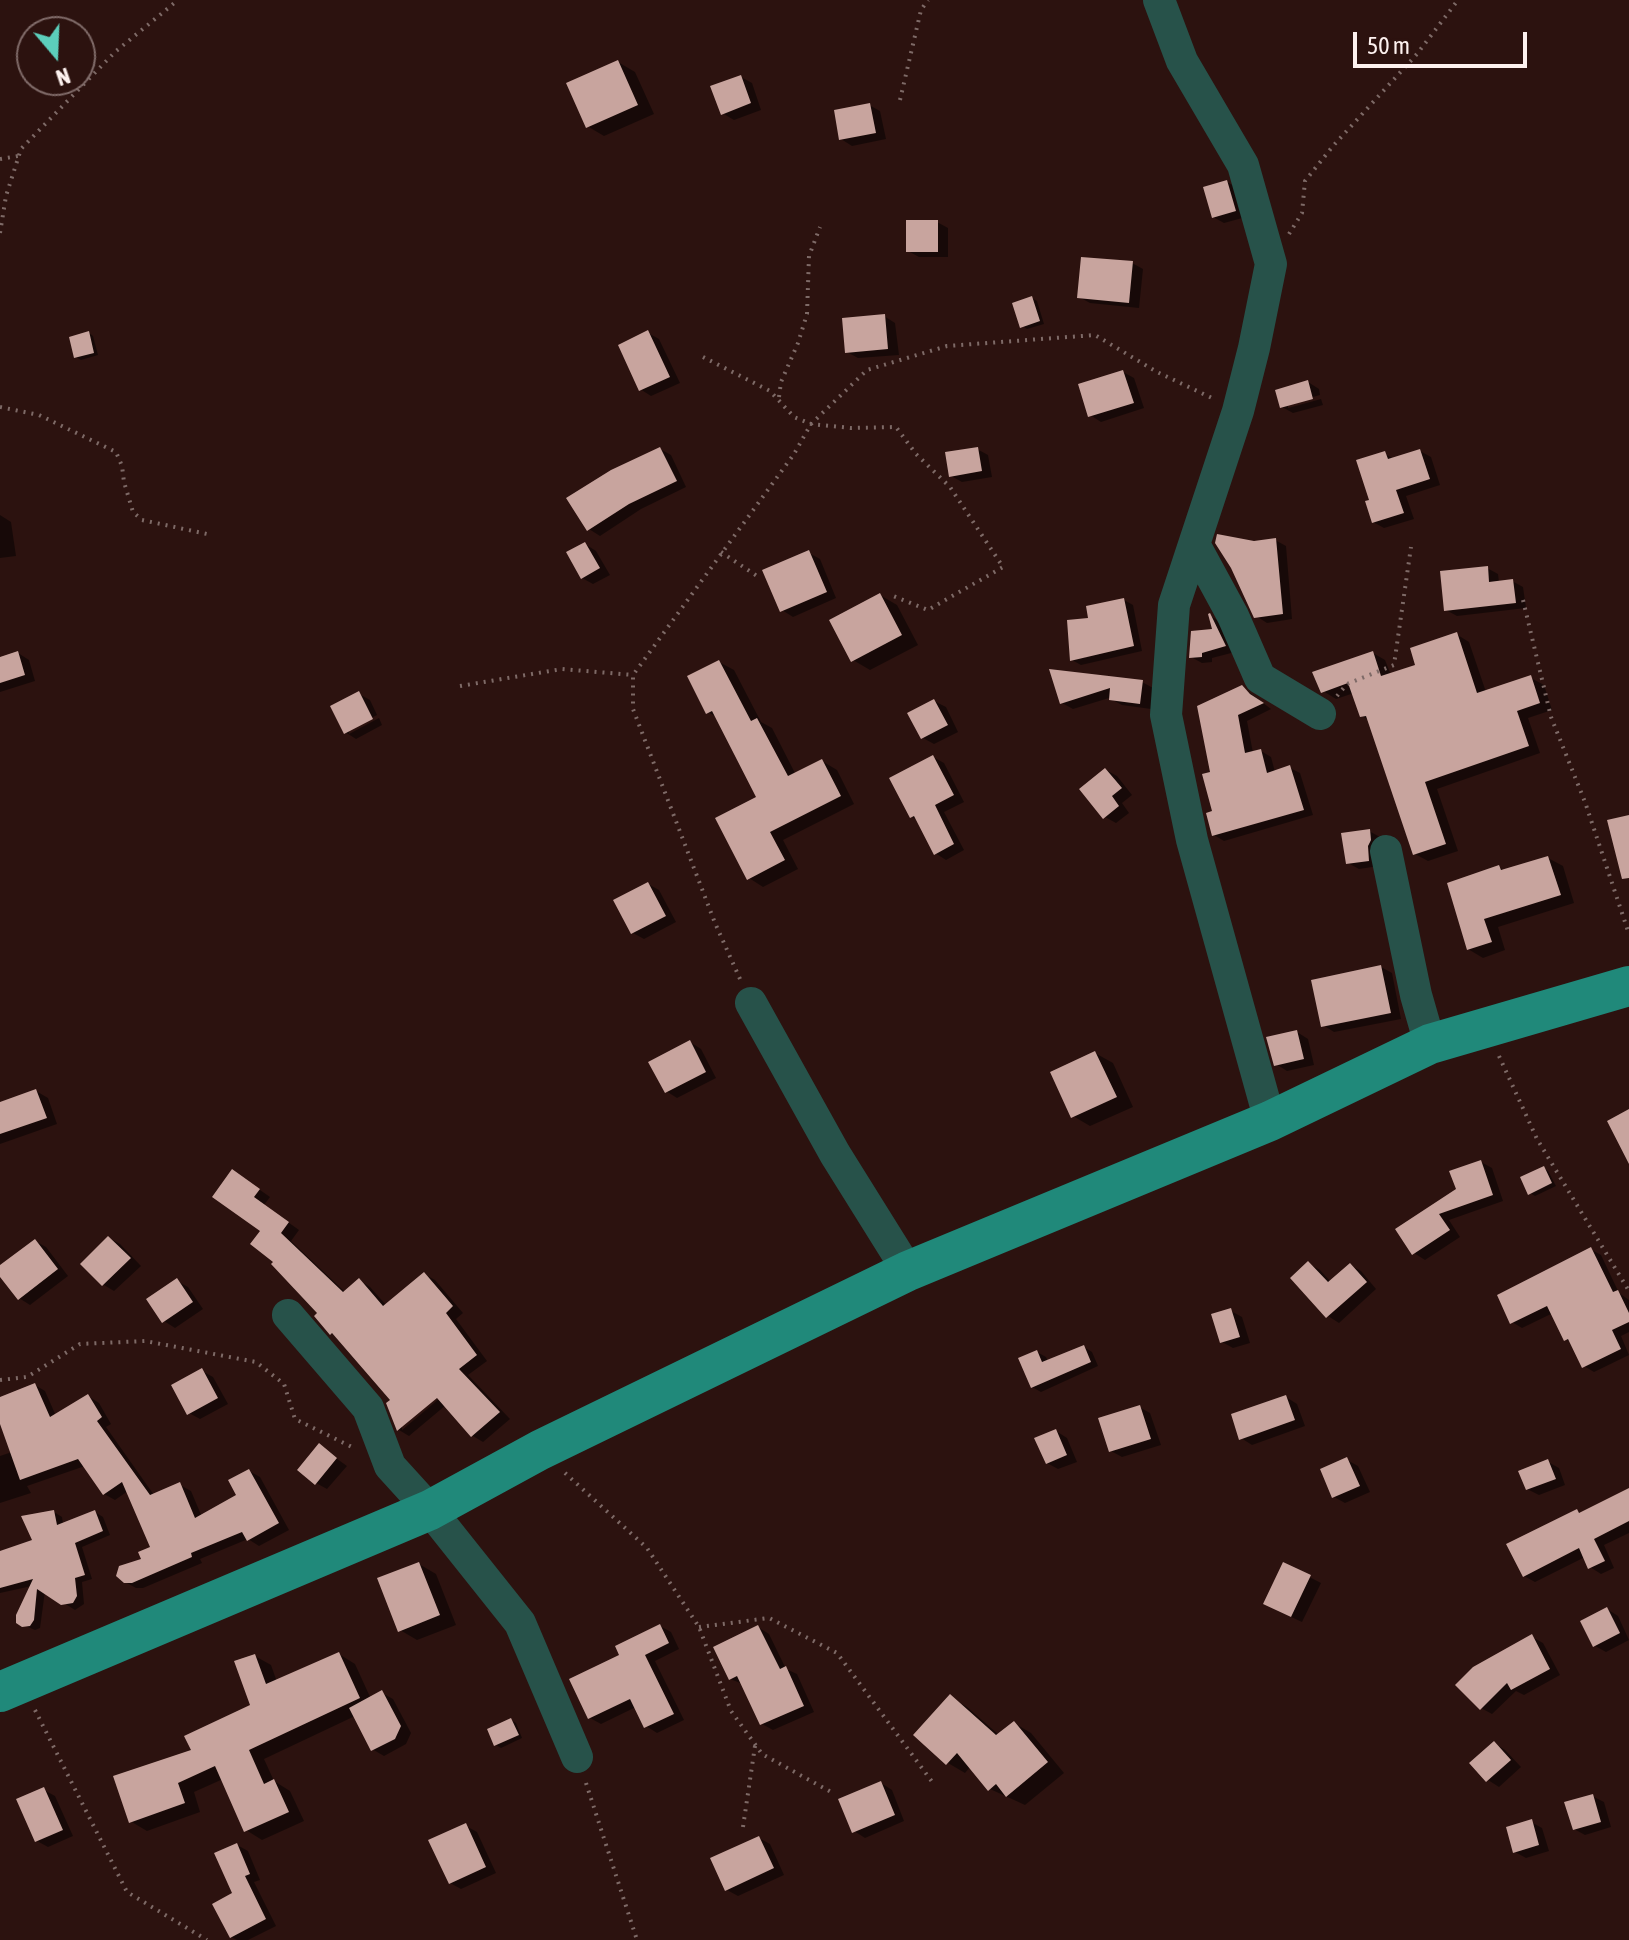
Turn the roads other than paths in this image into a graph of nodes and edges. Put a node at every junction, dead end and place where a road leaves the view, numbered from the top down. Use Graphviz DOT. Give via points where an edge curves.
graph roads {
  1 [pos="1159,0"];
  2 [pos="1195,546"];
  3 [pos="1320,714"];
  4 [pos="1386,851"];
  5 [pos="1629,986"];
  6 [pos="751,1003"];
  7 [pos="1430,1044"];
  8 [pos="1270,1121"];
  9 [pos="908,1271"];
  10 [pos="288,1315"];
  11 [pos="430,1510"];
  12 [pos="11,1688"];
  13 [pos="577,1757"];
  1 -- 2 [label="street" via="1182,61 1243,165 1271,264 1238,411"];
  2 -- 3 [label="street" via="1260,678"];
  2 -- 8 [label="street" via="1174,605 1166,715 1192,840"];
  4 -- 7 [label="street"];
  5 -- 7 [label="main road"];
  6 -- 9 [label="street"];
  7 -- 8 [label="main road"];
  8 -- 9 [label="main road"];
  9 -- 11 [label="main road" via="540,1450"];
  10 -- 11 [label="street" via="368,1408 390,1466"];
  11 -- 12 [label="main road"];
  11 -- 13 [label="street" via="520,1623"];
}
